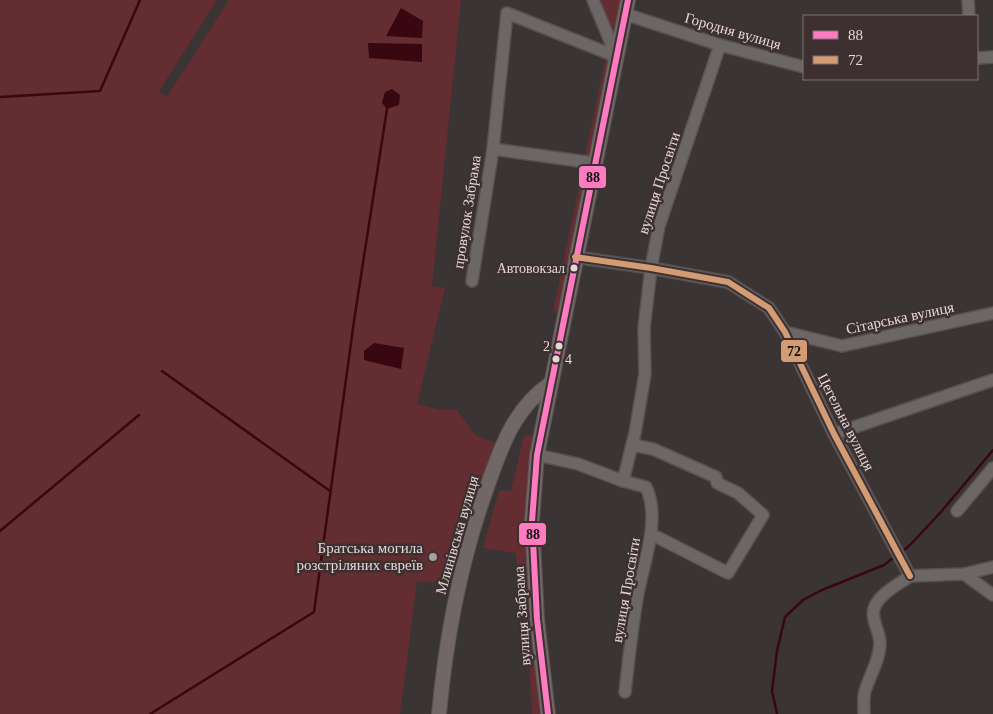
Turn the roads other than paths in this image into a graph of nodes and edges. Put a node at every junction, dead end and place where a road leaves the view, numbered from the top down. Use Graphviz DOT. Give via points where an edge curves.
graph roads {
  1 [pos="593,0"];
  2 [pos="968,0"];
  3 [pos="626,7"];
  4 [pos="970,15"];
  5 [pos="720,45"];
  6 [pos="613,55"];
  7 [pos="993,57"];
  8 [pos="978,58"];
  9 [pos="803,67"];
  10 [pos="493,148"];
  11 [pos="594,164"];
  12 [pos="575,258"];
  13 [pos="650,268"];
  14 [pos="472,281"];
  15 [pos="993,313"];
  16 [pos="785,332"];
  17 [pos="993,380"];
  18 [pos="550,384"];
  19 [pos="834,434"];
  20 [pos="632,445"];
  21 [pos="537,455"];
  22 [pos="993,468"];
  23 [pos="623,481"];
  24 [pos="957,511"];
  25 [pos="651,534"];
  26 [pos="993,567"];
  27 [pos="964,574"];
  28 [pos="910,576"];
  29 [pos="993,595"];
  30 [pos="624,692"];
  31 [pos="439,714"];
  32 [pos="548,714"];
  33 [pos="864,714"];
  1 -- 6 [label="street"];
  2 -- 4 [label="street"];
  3 -- 5 [label="street, Городня вулиця"];
  3 -- 6 [label="main road, вулиця Забрама"];
  5 -- 9 [label="street, Городня вулиця"];
  5 -- 13 [label="street, вулиця Просвіти" via="659,226"];
  6 -- 10 [label="street, провулок Забрама" via="507,13"];
  6 -- 11 [label="main road, вулиця Забрама"];
  7 -- 8 [label="street"];
  10 -- 11 [label="street, провулок Забрама"];
  10 -- 14 [label="street, провулок Забрама"];
  11 -- 12 [label="main road, вулиця Забрама"];
  12 -- 13 [label="street, Цегельна вулиця"];
  12 -- 18 [label="main road, вулиця Забрама"];
  13 -- 16 [label="street, Цегельна вулиця" via="728,282 769,308"];
  13 -- 20 [label="street, вулиця Просвіти" via="644,328 644,374"];
  15 -- 16 [label="street, Сітарська вулиця" via="842,346"];
  16 -- 19 [label="street, Цегельна вулиця"];
  17 -- 19 [label="street"];
  18 -- 21 [label="main road, вулиця Забрама"];
  18 -- 31 [label="main road, Млинівська вулиця" via="537,393 519,414 501,445 480,505 462,564 450,622"];
  19 -- 28 [label="street, Цегельна вулиця"];
  20 -- 23 [label="street, вулиця Просвіти"];
  20 -- 25 [label="street" via="653,449 716,477 717,483 738,493 763,516 728,573"];
  21 -- 23 [label="street, вулиця Просвіти" via="578,464"];
  21 -- 32 [label="main road, вулиця Забрама" via="532,521 537,619"];
  22 -- 24 [label="street"];
  23 -- 25 [label="street, вулиця Просвіти" via="646,488 650,496"];
  25 -- 30 [label="street, вулиця Просвіти" via="638,594"];
  26 -- 27 [label="street"];
  27 -- 28 [label="street"];
  27 -- 29 [label="street"];
  28 -- 33 [label="street" via="875,604 873,618 880,642 864,693"];
}
